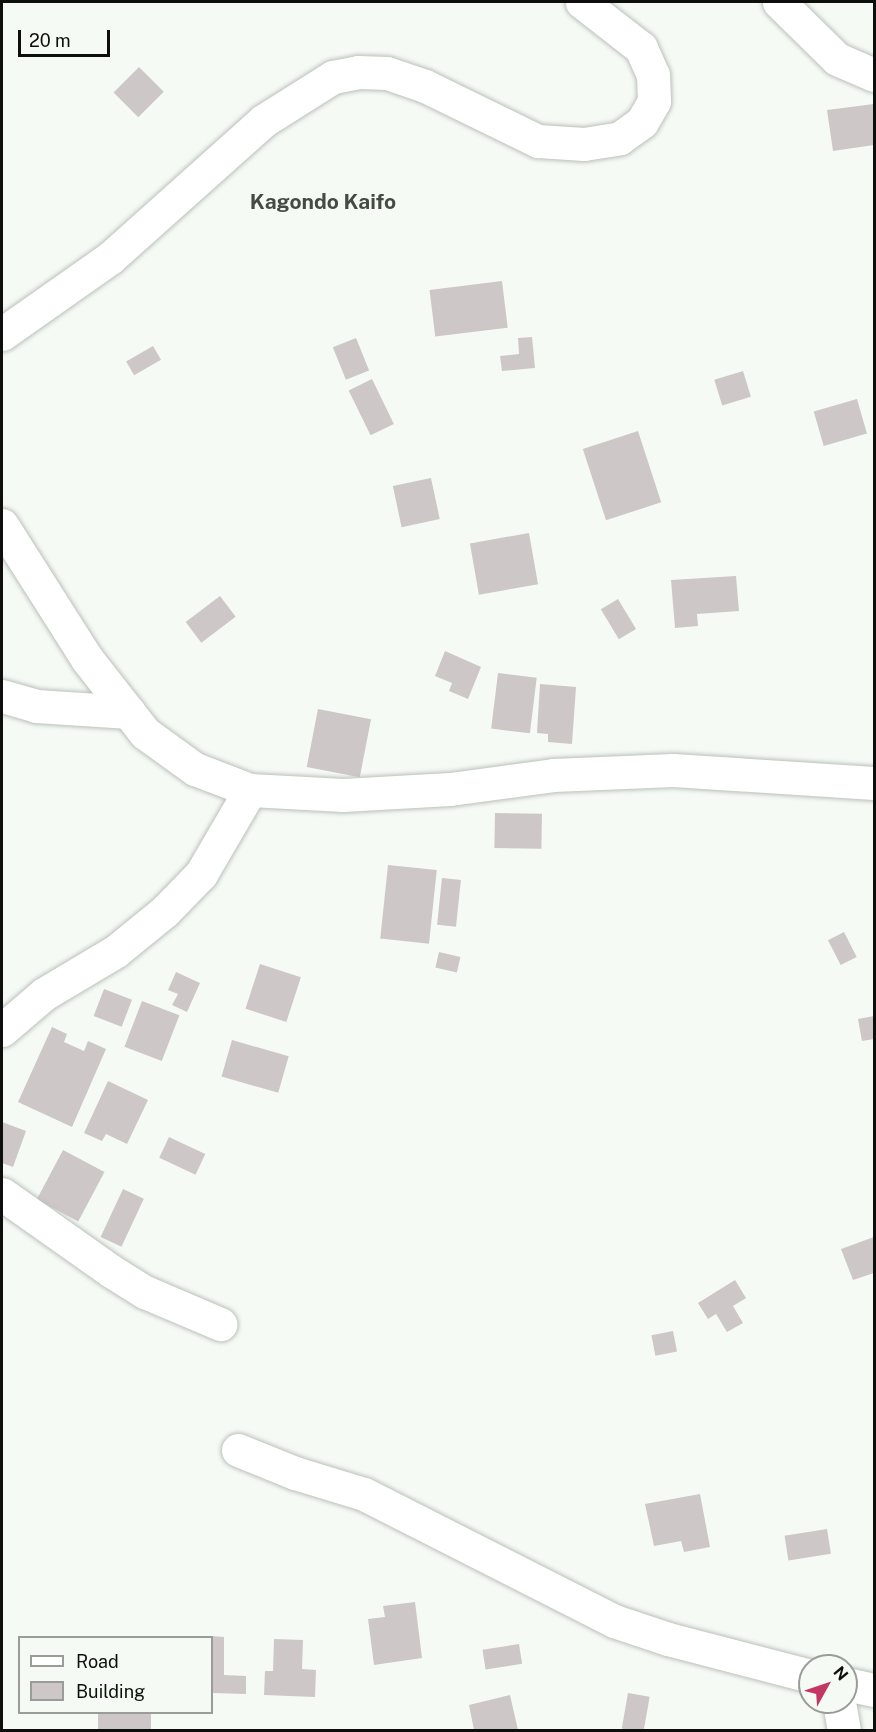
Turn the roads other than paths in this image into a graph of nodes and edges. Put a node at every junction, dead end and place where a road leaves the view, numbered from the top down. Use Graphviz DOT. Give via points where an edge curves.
graph roads {
  1 [pos="582,2"];
  2 [pos="779,2"];
  3 [pos="874,75"];
  4 [pos="2,334"];
  5 [pos="2,525"];
  6 [pos="2,696"];
  7 [pos="129,712"];
  8 [pos="874,783"];
  9 [pos="250,790"];
  10 [pos="2,1030"];
  11 [pos="2,1194"];
  12 [pos="220,1324"];
  13 [pos="238,1450"];
  14 [pos="798,1673"];
  15 [pos="858,1687"];
  16 [pos="874,1690"];
  17 [pos="841,1714"];
  18 [pos="844,1731"];
  1 -- 4 [label="street" via="641,48 653,75 654,101 642,122 620,138 584,144 538,141 425,86 387,73 358,72 333,77 263,121 110,258"];
  2 -- 3 [label="street" via="837,59"];
  5 -- 7 [label="street" via="87,659"];
  6 -- 7 [label="street" via="36,706"];
  7 -- 9 [label="street" via="145,733 195,769"];
  8 -- 9 [label="street" via="673,770 553,775 450,789 343,795"];
  9 -- 10 [label="street" via="201,874 165,911 116,951 44,994"];
  11 -- 12 [label="street" via="111,1271 156,1297"];
  13 -- 14 [label="street" via="364,1494 614,1621"];
  15 -- 16 [label="street"];
  17 -- 18 [label="street"];
}
